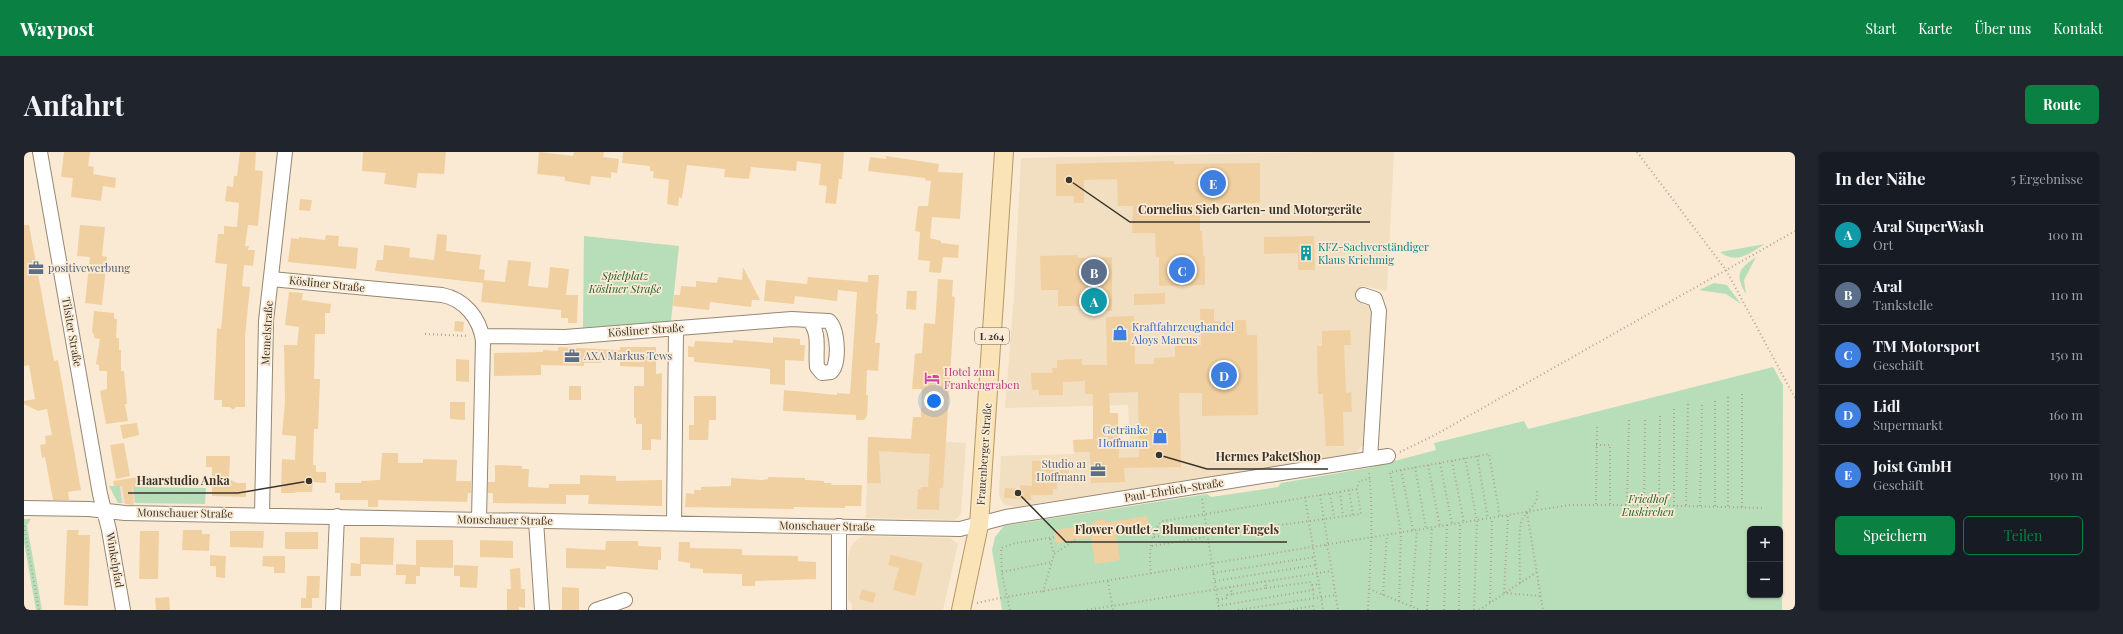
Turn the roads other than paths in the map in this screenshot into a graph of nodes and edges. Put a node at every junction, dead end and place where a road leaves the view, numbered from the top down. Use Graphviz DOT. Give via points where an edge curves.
graph roads {
  1 [pos="40,152"];
  2 [pos="285,152"];
  3 [pos="1004,152"];
  4 [pos="271,279"];
  5 [pos="1363,295"];
  6 [pos="809,320"];
  7 [pos="676,328"];
  8 [pos="482,336"];
  9 [pos="1388,456"];
  10 [pos="1370,459"];
  11 [pos="24,508"];
  12 [pos="105,511"];
  13 [pos="262,514"];
  14 [pos="337,516"];
  15 [pos="480,519"];
  16 [pos="536,520"];
  17 [pos="674,523"];
  18 [pos="979,525"];
  19 [pos="840,526"];
  20 [pos="625,600"];
  21 [pos="962,608"];
  22 [pos="123,610"];
  23 [pos="333,610"];
  24 [pos="542,610"];
  25 [pos="596,610"];
  26 [pos="839,610"];
  1 -- 12 [label="street, Tilsiter Straße"];
  2 -- 4 [label="street, Memelstraße"];
  3 -- 18 [label="main road, Frauenberger Straße / L 264"];
  4 -- 8 [label="street, Kösliner Straße" via="448,296 472,313 480,326"];
  4 -- 13 [label="street, Memelstraße" via="266,331"];
  5 -- 10 [label="street" via="1375,299 1379,311"];
  6 -- 7 [label="street, Kösliner Straße" via="792,319"];
  7 -- 8 [label="street, Kösliner Straße" via="565,337"];
  7 -- 17 [label="street"];
  8 -- 15 [label="street, Kösliner Straße"];
  9 -- 10 [label="street, Paul-Ehrlich-Straße"];
  10 -- 18 [label="street, Paul-Ehrlich-Straße" via="1006,518"];
  11 -- 12 [label="street, Monschauer Straße"];
  12 -- 13 [label="street, Monschauer Straße"];
  12 -- 22 [label="street, Winkelpfad"];
  13 -- 14 [label="street, Monschauer Straße"];
  14 -- 15 [label="street, Monschauer Straße"];
  14 -- 23 [label="street"];
  15 -- 16 [label="street, Monschauer Straße"];
  16 -- 17 [label="street, Monschauer Straße"];
  16 -- 24 [label="street"];
  17 -- 19 [label="street, Monschauer Straße"];
  18 -- 19 [label="street, Monschauer Straße" via="960,529"];
  18 -- 21 [label="main road, Frauenberger Straße / L 264"];
  19 -- 26 [label="street"];
  20 -- 25 [label="street"];
}
